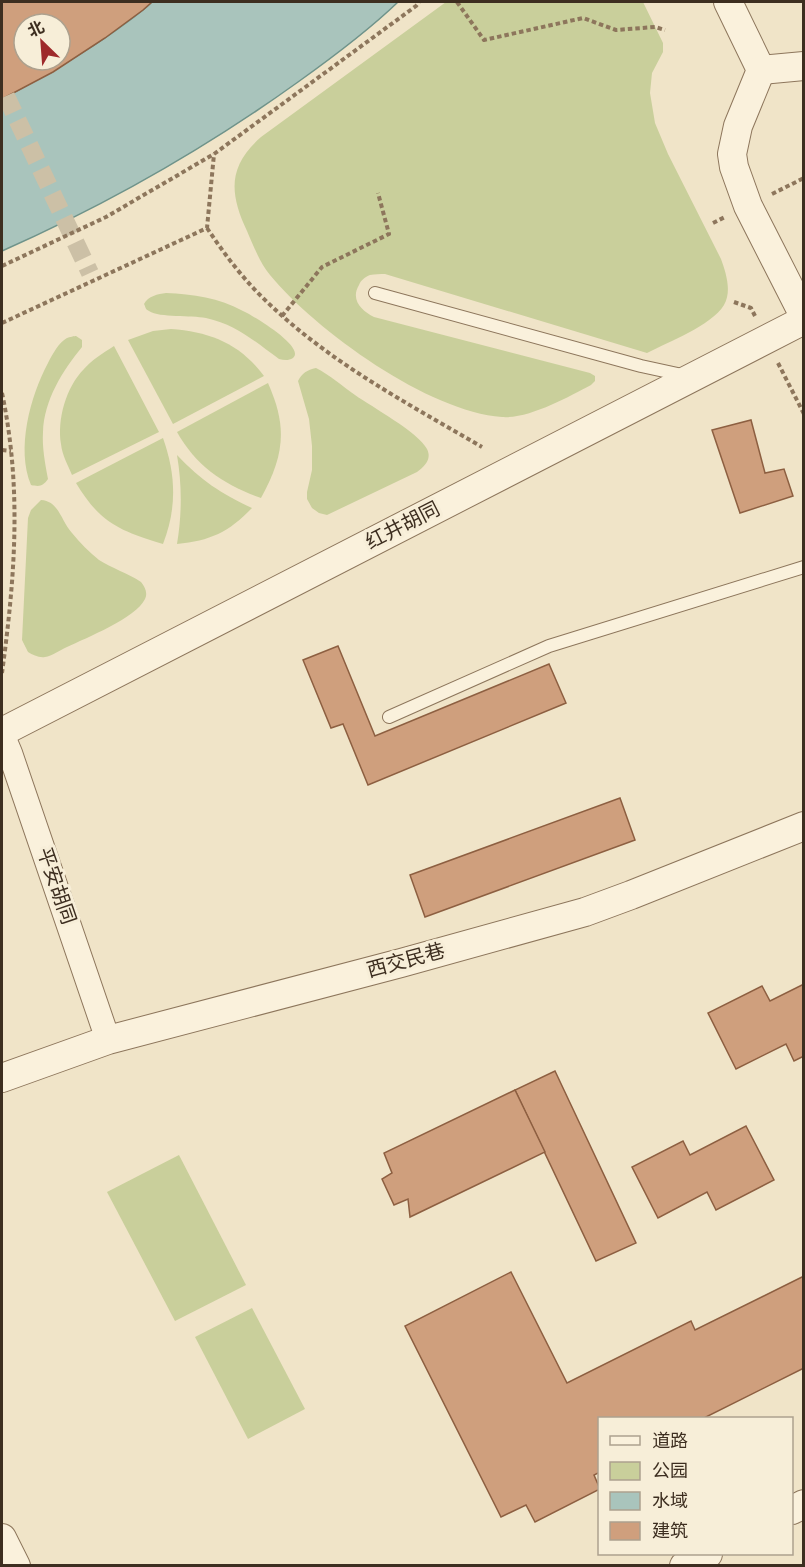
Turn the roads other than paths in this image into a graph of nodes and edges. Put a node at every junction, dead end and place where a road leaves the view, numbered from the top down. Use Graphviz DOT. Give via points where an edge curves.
graph roads {
  1 [pos="728,2"];
  2 [pos="804,66"];
  3 [pos="761,70"];
  4 [pos="375,293"];
  5 [pos="804,318"];
  6 [pos="692,378"];
  7 [pos="804,567"];
  8 [pos="389,717"];
  9 [pos="2,733"];
  10 [pos="804,826"];
  11 [pos="108,1040"];
  12 [pos="2,1078"];
  13 [pos="2,1538"];
  14 [pos="706,1555"];
  15 [pos="16,1566"];
  16 [pos="684,1566"];
  1 -- 3 [label="street"];
  2 -- 3 [label="street"];
  3 -- 5 [label="street" via="738,126 732,154 734,167 742,193"];
  4 -- 6 [label="lane"];
  5 -- 6 [label="street, 红井胡同"];
  6 -- 9 [label="street, 红井胡同"];
  7 -- 8 [label="lane" via="549,646"];
  9 -- 11 [label="street, 平安胡同"];
  10 -- 11 [label="street, 西交民巷" via="585,912"];
  11 -- 12 [label="street, 西交民巷"];
  13 -- 15 [label="street"];
  14 -- 16 [label="street"];
}
